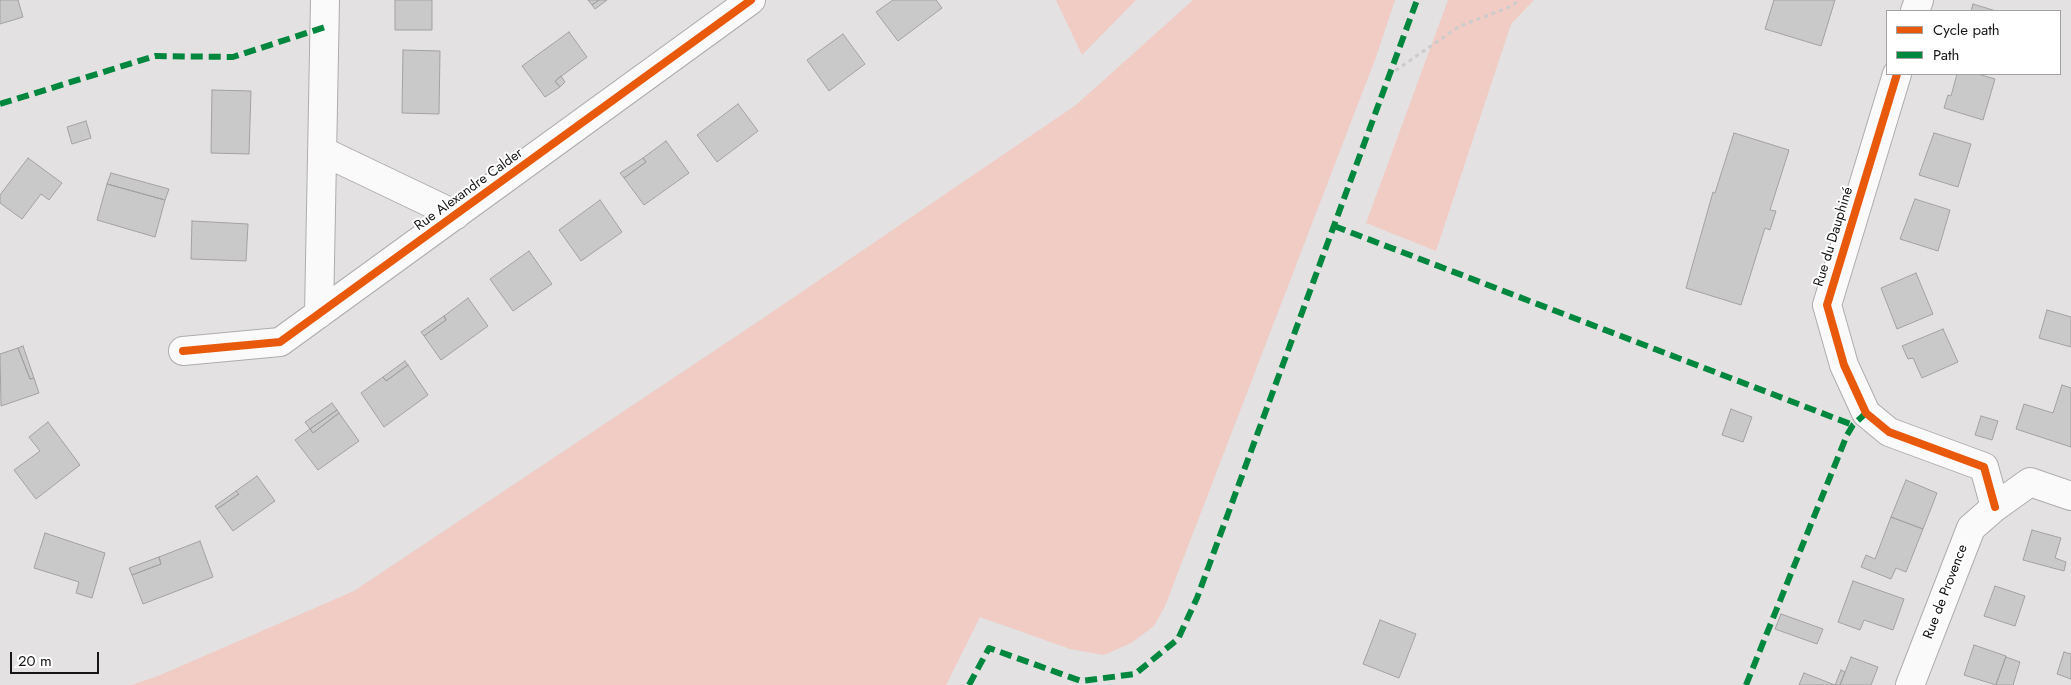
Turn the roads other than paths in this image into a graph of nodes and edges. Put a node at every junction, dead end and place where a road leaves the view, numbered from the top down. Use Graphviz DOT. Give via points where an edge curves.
graph roads {
  1 [pos="325,0"];
  2 [pos="751,0"];
  3 [pos="1896,75"];
  4 [pos="322,151"];
  5 [pos="456,215"];
  6 [pos="319,314"];
  7 [pos="183,351"];
  8 [pos="2071,496"];
  9 [pos="1995,507"];
  10 [pos="1910,685"];
  1 -- 4 [label="street"];
  2 -- 5 [label="street, Rue Alexandre Calder"];
  3 -- 9 [label="street, Rue du Dauphiné" via="1827,305 1844,365 1866,413 1889,432 1984,467"];
  4 -- 5 [label="street, Rue Alexandre Calder"];
  4 -- 6 [label="street"];
  5 -- 6 [label="street, Rue Alexandre Calder"];
  6 -- 7 [label="street, Rue Alexandre Calder" via="280,342"];
  8 -- 9 [label="street, Rue de Provence" via="2030,482"];
  9 -- 10 [label="street, Rue de Provence" via="1971,528"];
}
